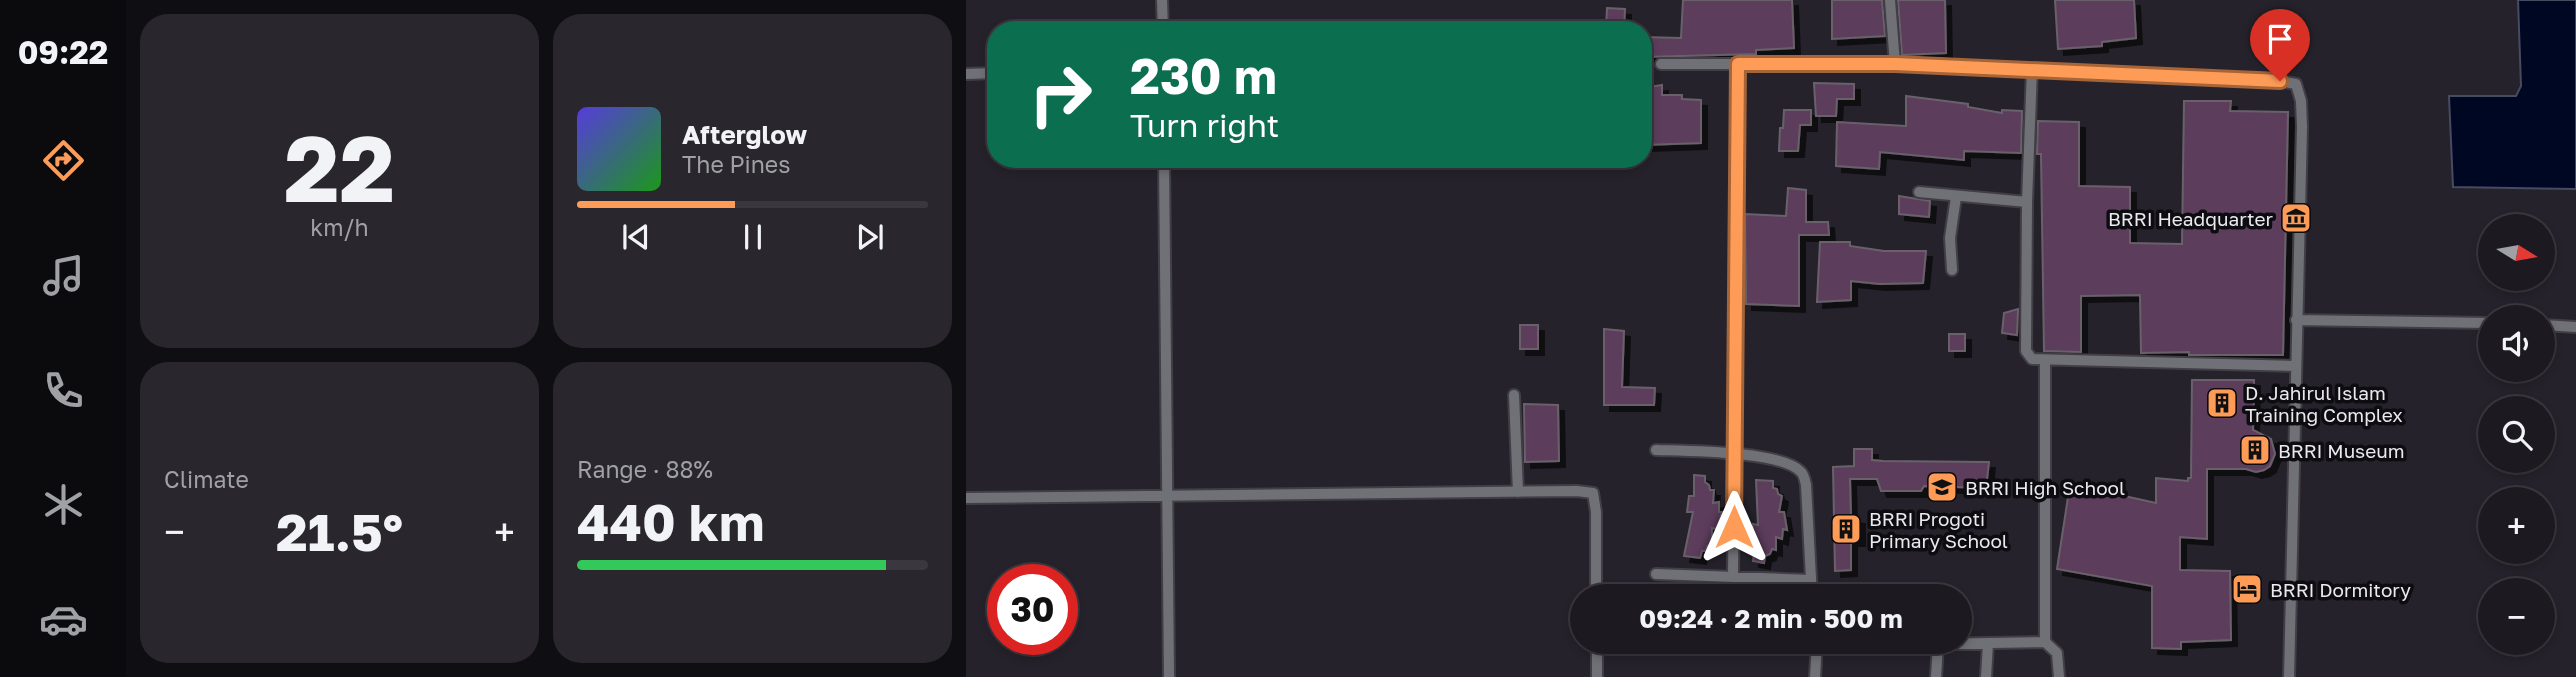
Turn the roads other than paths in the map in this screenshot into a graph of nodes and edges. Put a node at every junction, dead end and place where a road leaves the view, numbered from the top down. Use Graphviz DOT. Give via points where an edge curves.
graph roads {
  1 [pos="1162,0"];
  2 [pos="1890,0"];
  3 [pos="1163,21"];
  4 [pos="1661,64"];
  5 [pos="1738,64"];
  6 [pos="1895,64"];
  7 [pos="2032,69"];
  8 [pos="987,73"];
  9 [pos="966,74"];
  10 [pos="1164,168"];
  11 [pos="1919,192"];
  12 [pos="1956,197"];
  13 [pos="2027,202"];
  14 [pos="1952,270"];
  15 [pos="2296,320"];
  16 [pos="2478,323"];
  17 [pos="2555,326"];
  18 [pos="2576,327"];
  19 [pos="2045,360"];
  20 [pos="2296,366"];
  21 [pos="1514,395"];
  22 [pos="1656,450"];
  23 [pos="1734,452"];
  24 [pos="1518,492"];
  25 [pos="1166,495"];
  26 [pos="966,498"];
  27 [pos="1656,574"];
  28 [pos="1734,577"];
  29 [pos="1811,580"];
  30 [pos="1596,584"];
  31 [pos="1811,584"];
  32 [pos="2045,642"];
  33 [pos="1972,643"];
  34 [pos="1988,643"];
  35 [pos="1597,654"];
  36 [pos="1817,654"];
  37 [pos="1937,654"];
  38 [pos="1169,677"];
  39 [pos="1597,677"];
  40 [pos="1815,677"];
  41 [pos="1936,677"];
  42 [pos="1986,677"];
  43 [pos="2059,677"];
  44 [pos="2290,677"];
  1 -- 3 [label="street"];
  2 -- 6 [label="street"];
  4 -- 5 [label="street"];
  5 -- 6 [label="street"];
  5 -- 23 [label="street"];
  6 -- 7 [label="street"];
  7 -- 13 [label="street"];
  7 -- 15 [label="street" via="2296,84 2301,127"];
  8 -- 9 [label="street"];
  10 -- 25 [label="street"];
  11 -- 12 [label="street"];
  12 -- 13 [label="street"];
  12 -- 14 [label="street" via="1950,238"];
  13 -- 19 [label="street" via="2026,351 2032,359"];
  15 -- 16 [label="street"];
  15 -- 20 [label="street"];
  17 -- 18 [label="street"];
  19 -- 20 [label="street"];
  19 -- 32 [label="street"];
  20 -- 44 [label="street"];
  21 -- 24 [label="street"];
  22 -- 23 [label="street"];
  23 -- 28 [label="street"];
  23 -- 29 [label="street" via="1793,465 1802,472"];
  24 -- 25 [label="street"];
  24 -- 30 [label="street" via="1593,493"];
  25 -- 26 [label="street"];
  25 -- 38 [label="street"];
  27 -- 28 [label="street"];
  28 -- 29 [label="street"];
  29 -- 31 [label="street"];
  32 -- 34 [label="street"];
  32 -- 43 [label="street" via="2057,653"];
  33 -- 34 [label="street"];
  34 -- 42 [label="street"];
  35 -- 39 [label="street"];
  36 -- 40 [label="street"];
  37 -- 41 [label="street"];
}
